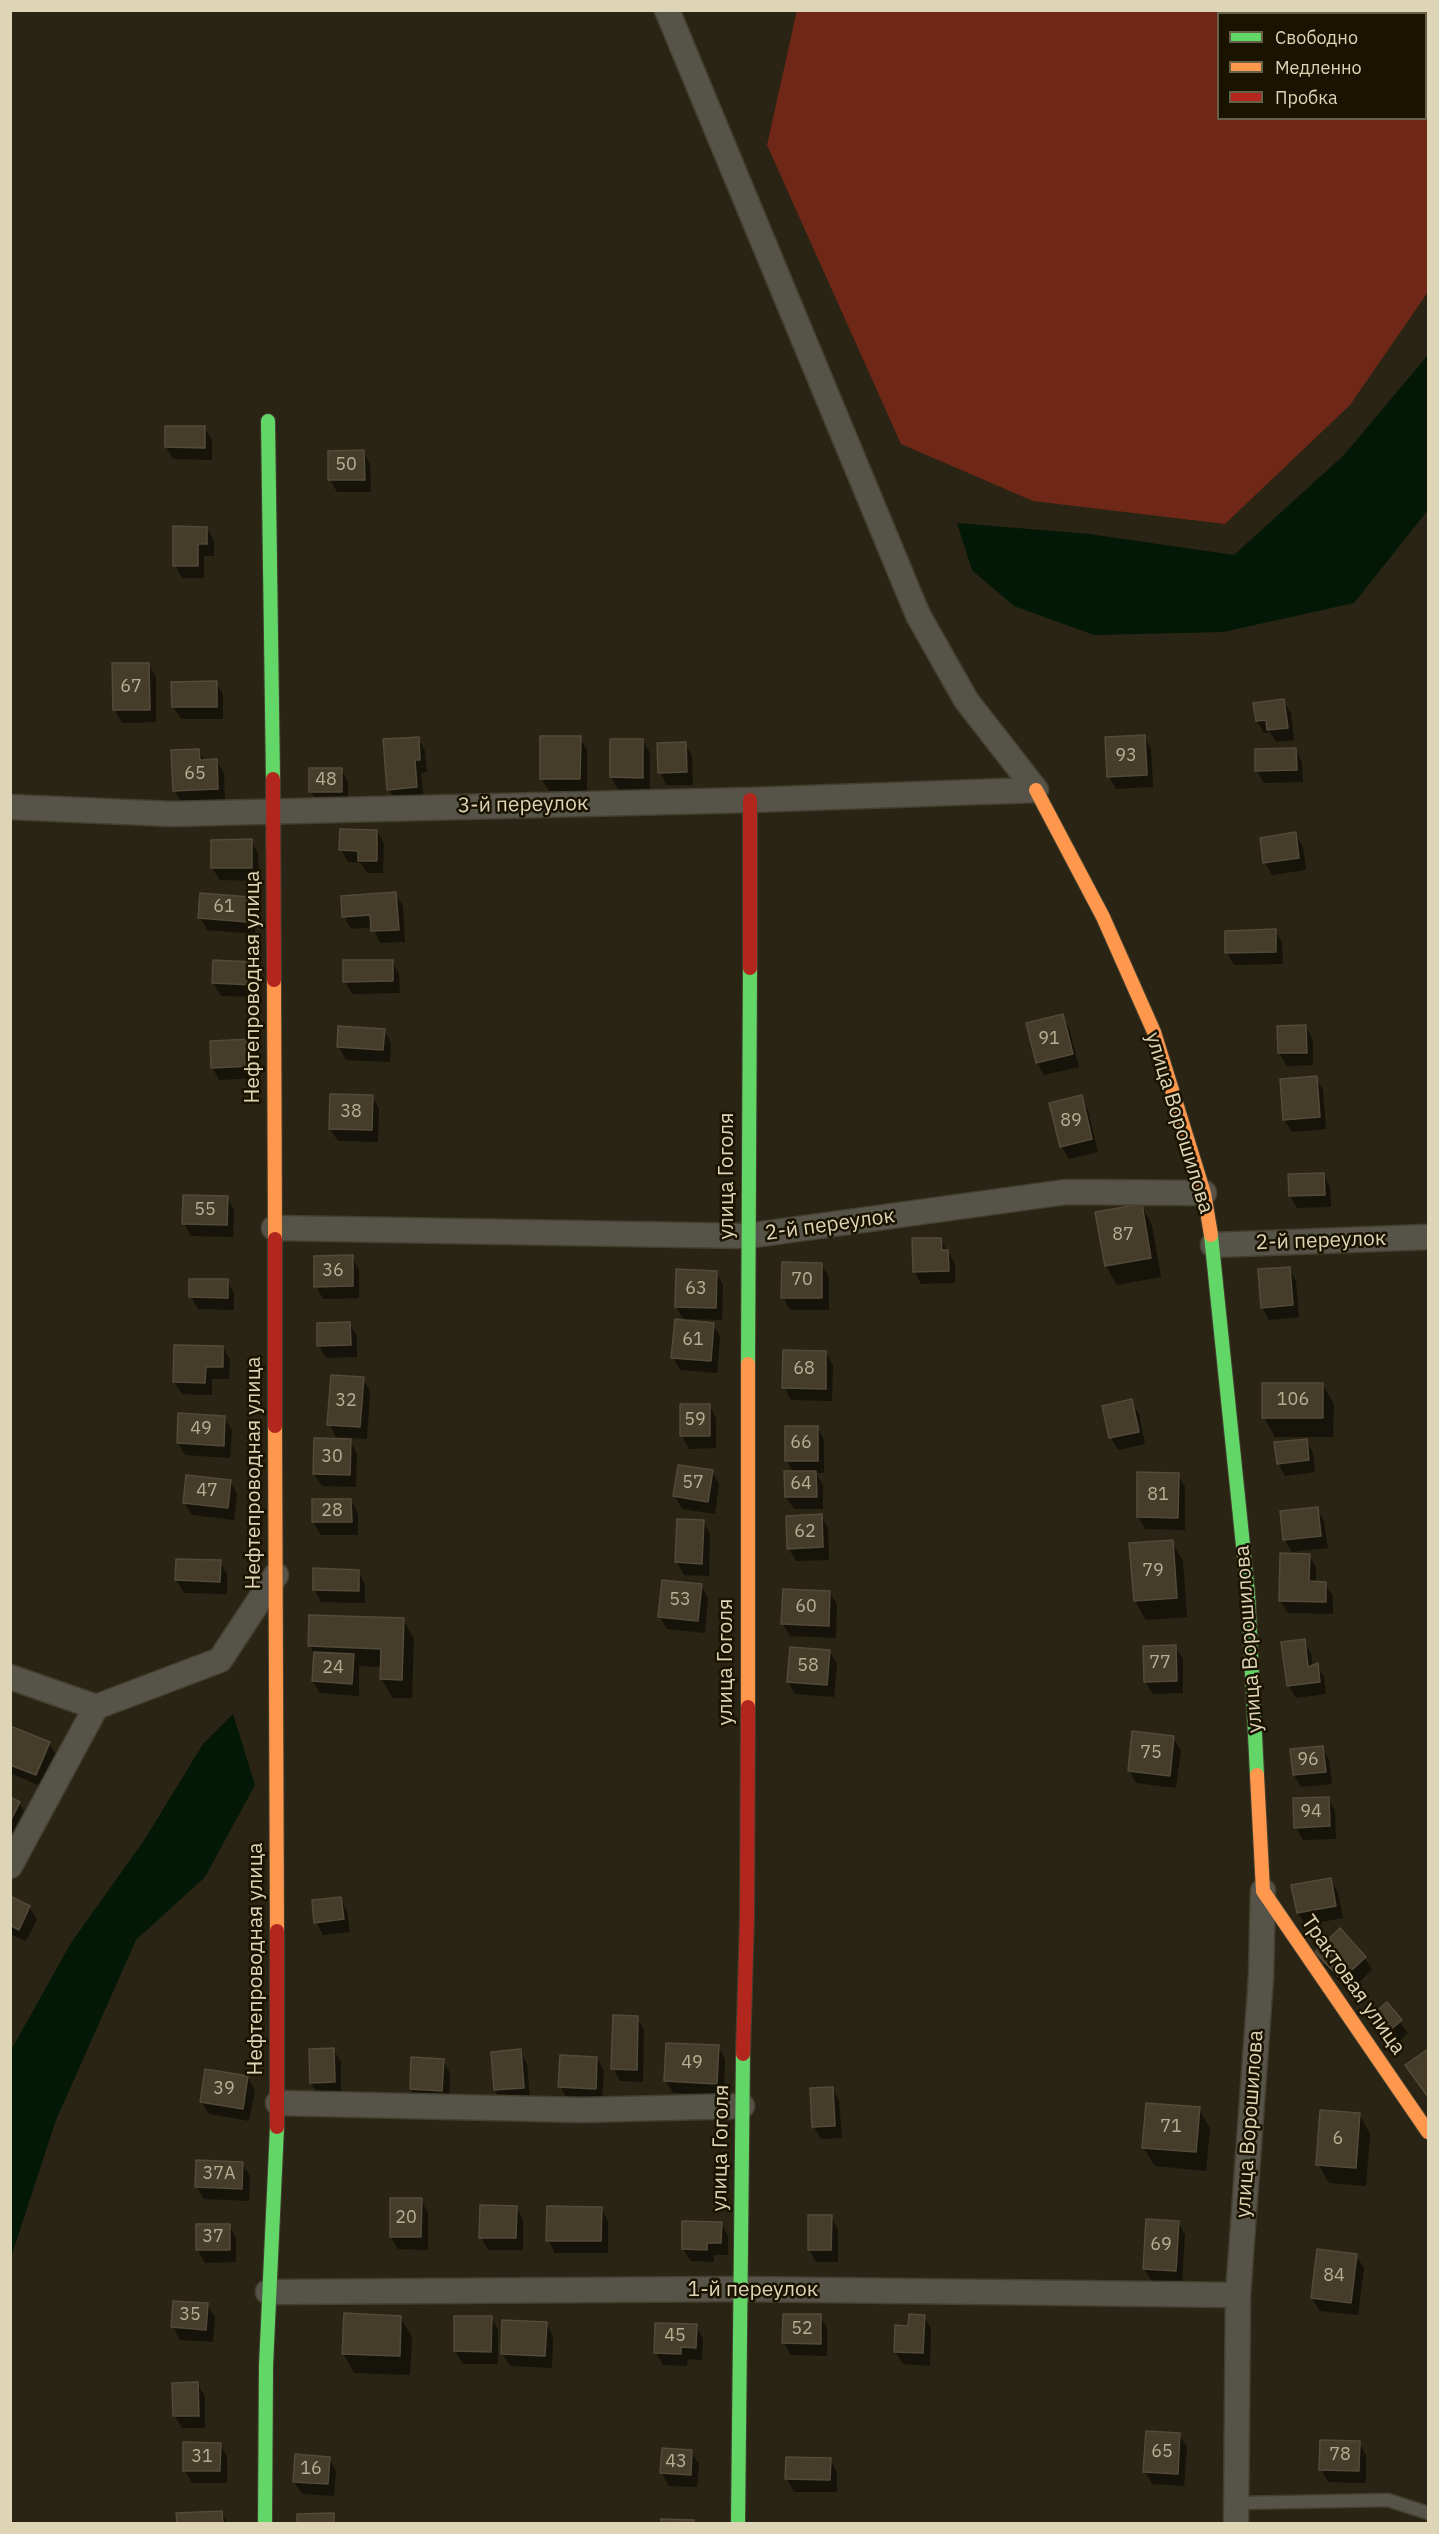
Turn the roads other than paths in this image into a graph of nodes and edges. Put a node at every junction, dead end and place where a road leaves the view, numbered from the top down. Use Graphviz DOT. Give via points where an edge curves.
graph roads {
  1 [pos="667,10"];
  2 [pos="267,421"];
  3 [pos="1036,790"];
  4 [pos="750,800"];
  5 [pos="10,807"];
  6 [pos="273,810"];
  7 [pos="1204,1194"];
  8 [pos="274,1228"];
  9 [pos="747,1236"];
  10 [pos="1428,1237"];
  11 [pos="1213,1245"];
  12 [pos="276,1575"];
  13 [pos="10,1677"];
  14 [pos="96,1707"];
  15 [pos="10,1866"];
  16 [pos="1263,1891"];
  17 [pos="278,2103"];
  18 [pos="742,2106"];
  19 [pos="1428,2132"];
  20 [pos="740,2289"];
  21 [pos="268,2292"];
  22 [pos="1238,2295"];
  23 [pos="1236,2513"];
  24 [pos="1428,2513"];
  25 [pos="265,2523"];
  26 [pos="738,2523"];
  1 -- 3 [label="street" via="918,615 966,700"];
  2 -- 6 [label="street, Нефтепроводная улица"];
  3 -- 4 [label="street, 3-й переулок"];
  3 -- 7 [label="street, улица Ворошилова" via="1103,917 1154,1032"];
  4 -- 6 [label="street, 3-й переулок"];
  4 -- 9 [label="street, улица Гоголя"];
  5 -- 6 [label="street, 3-й переулок" via="172,814"];
  6 -- 8 [label="street, Нефтепроводная улица"];
  7 -- 9 [label="street, 2-й переулок" via="1066,1192"];
  7 -- 11 [label="street, улица Ворошилова"];
  8 -- 9 [label="street, 2-й переулок"];
  8 -- 12 [label="street, Нефтепроводная улица"];
  9 -- 18 [label="street, улица Гоголя" via="747,1918"];
  10 -- 11 [label="street, 2-й переулок"];
  11 -- 16 [label="street, улица Ворошилова" via="1248,1594"];
  12 -- 14 [label="street" via="220,1660"];
  12 -- 17 [label="street, Нефтепроводная улица"];
  13 -- 14 [label="street"];
  14 -- 15 [label="street"];
  16 -- 19 [label="street, Трактовая улица"];
  16 -- 22 [label="street, улица Ворошилова" via="1261,1977"];
  17 -- 18 [label="street" via="582,2110"];
  17 -- 21 [label="street, Нефтепроводная улица"];
  18 -- 20 [label="street, улица Гоголя"];
  20 -- 21 [label="street, 1-й переулок"];
  20 -- 22 [label="street, 1-й переулок"];
  20 -- 26 [label="street, улица Гоголя"];
  21 -- 25 [label="street, Нефтепроводная улица"];
  22 -- 23 [label="street, улица Ворошилова"];
  23 -- 24 [label="lane" via="1388,2500"];
}
